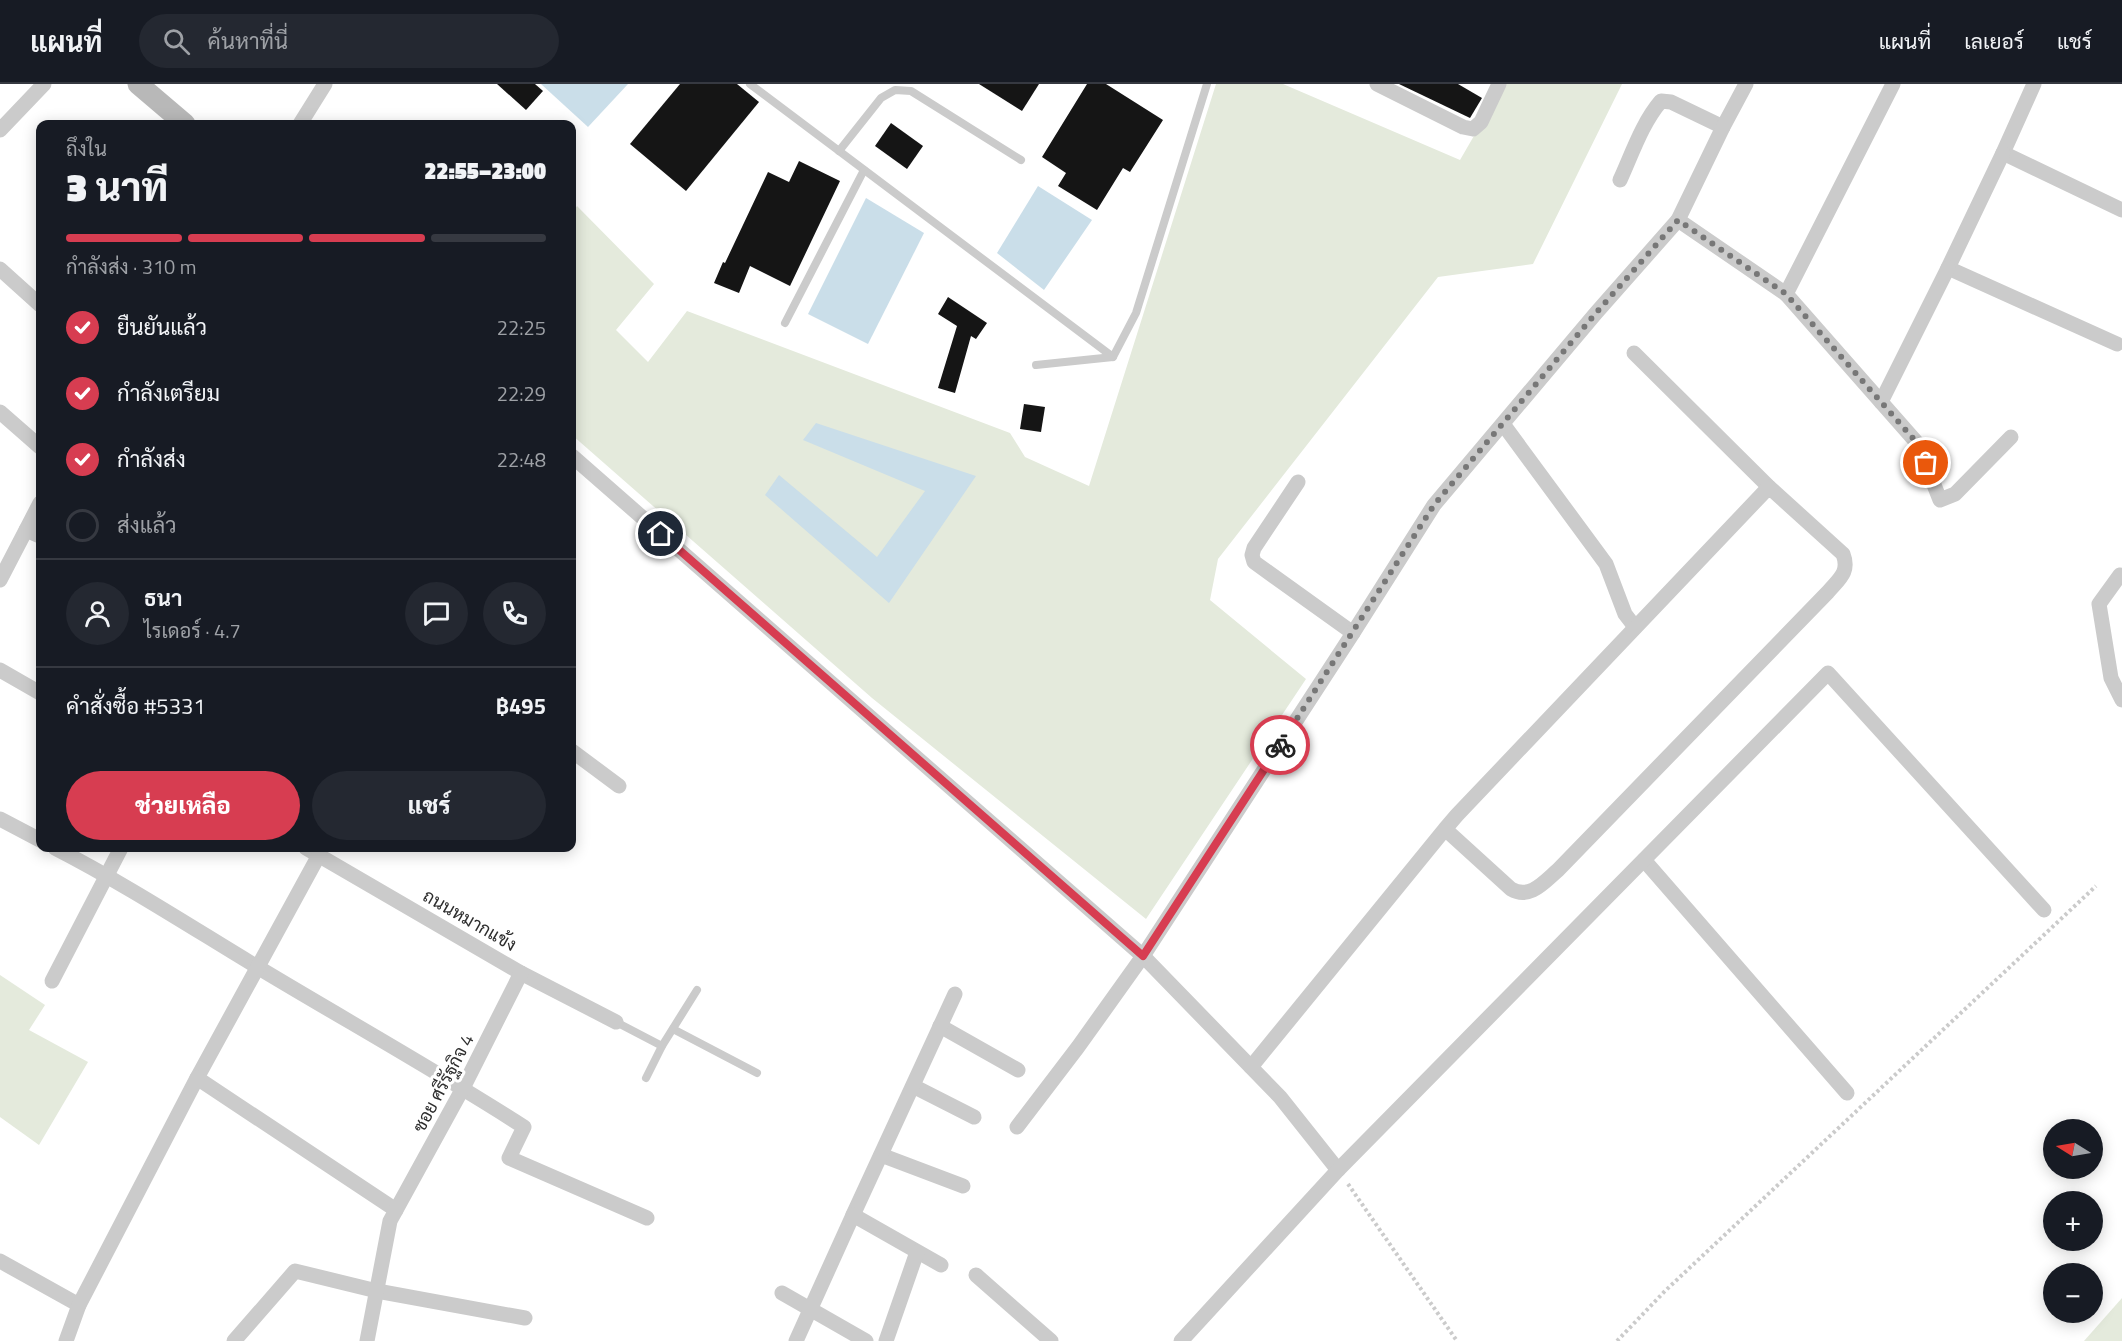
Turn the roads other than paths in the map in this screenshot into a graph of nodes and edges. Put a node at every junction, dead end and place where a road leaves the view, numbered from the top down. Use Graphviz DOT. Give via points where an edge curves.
graph roads {
  1 [pos="44,84"];
  2 [pos="138,84"];
  3 [pos="325,84"];
  4 [pos="750,84"];
  5 [pos="891,84"];
  6 [pos="1207,84"];
  7 [pos="1377,84"];
  8 [pos="1499,84"];
  9 [pos="1746,84"];
  10 [pos="1893,84"];
  11 [pos="2034,84"];
  12 [pos="881,98"];
  13 [pos="180,120"];
  14 [pos="302,120"];
  15 [pos="1723,127"];
  16 [pos="0,130"];
  17 [pos="839,151"];
  18 [pos="2003,153"];
  19 [pos="1021,160"];
  20 [pos="864,170"];
  21 [pos="1620,180"];
  22 [pos="2122,210"];
  23 [pos="1678,220"];
  24 [pos="1948,268"];
  25 [pos="0,269"];
  26 [pos="1786,294"];
  27 [pos="36,301"];
  28 [pos="785,322"];
  29 [pos="2117,344"];
  30 [pos="1634,353"];
  31 [pos="1113,357"];
  32 [pos="1036,366"];
  33 [pos="1881,402"];
  34 [pos="0,412"];
  35 [pos="1503,424"];
  36 [pos="2011,437"];
  37 [pos="36,444"];
  38 [pos="576,460"];
  39 [pos="1298,482"];
  40 [pos="1769,487"];
  41 [pos="36,511"];
  42 [pos="26,530"];
  43 [pos="36,534"];
  44 [pos="2120,575"];
  45 [pos="0,580"];
  46 [pos="1635,627"];
  47 [pos="1353,633"];
  48 [pos="0,670"];
  49 [pos="36,691"];
  50 [pos="2122,700"];
  51 [pos="576,753"];
  52 [pos="619,786"];
  53 [pos="0,819"];
  54 [pos="1445,829"];
  55 [pos="36,838"];
  56 [pos="63,852"];
  57 [pos="119,852"];
  58 [pos="312,852"];
  59 [pos="314,852"];
  60 [pos="1644,860"];
  61 [pos="106,874"];
  62 [pos="2044,910"];
  63 [pos="1143,956"];
  64 [pos="259,968"];
  65 [pos="521,973"];
  66 [pos="52,981"];
  67 [pos="697,990"];
  68 [pos="955,994"];
  69 [pos="616,1022"];
  70 [pos="940,1026"];
  71 [pos="673,1029"];
  72 [pos="662,1046"];
  73 [pos="1251,1067"];
  74 [pos="1018,1070"];
  75 [pos="757,1073"];
  76 [pos="197,1078"];
  77 [pos="646,1078"];
  78 [pos="913,1086"];
  79 [pos="463,1088"];
  80 [pos="1847,1093"];
  81 [pos="974,1117"];
  82 [pos="1017,1127"];
  83 [pos="881,1155"];
  84 [pos="1338,1170"];
  85 [pos="963,1186"];
  86 [pos="396,1210"];
  87 [pos="853,1215"];
  88 [pos="647,1218"];
  89 [pos="917,1252"];
  90 [pos="0,1261"];
  91 [pos="940,1265"];
  92 [pos="976,1275"];
  93 [pos="377,1291"];
  94 [pos="782,1293"];
  95 [pos="79,1305"];
  96 [pos="810,1309"];
  97 [pos="525,1318"];
  98 [pos="248,1325"];
  99 [pos="66,1341"];
  100 [pos="234,1341"];
  101 [pos="245,1341"];
  102 [pos="367,1341"];
  103 [pos="796,1341"];
  104 [pos="866,1341"];
  105 [pos="886,1341"];
  106 [pos="1051,1341"];
  107 [pos="1181,1341"];
  1 -- 16 [label="street"];
  2 -- 13 [label="street"];
  3 -- 14 [label="street"];
  4 -- 17 [label="lane"];
  5 -- 12 [label="lane"];
  6 -- 31 [label="lane" via="1136,313"];
  7 -- 8 [label="street" via="1462,128 1473,129 1481,122"];
  9 -- 15 [label="street"];
  10 -- 26 [label="street"];
  11 -- 18 [label="street"];
  12 -- 17 [label="lane"];
  12 -- 19 [label="lane" via="894,90 911,91"];
  15 -- 21 [label="street" via="1661,101"];
  15 -- 23 [label="street"];
  17 -- 20 [label="lane"];
  18 -- 22 [label="street"];
  18 -- 24 [label="street"];
  20 -- 28 [label="lane"];
  20 -- 31 [label="lane"];
  23 -- 26 [label="street"];
  23 -- 35 [label="street"];
  24 -- 29 [label="street"];
  24 -- 33 [label="street"];
  25 -- 27 [label="street"];
  26 -- 33 [label="street"];
  30 -- 40 [label="street"];
  31 -- 32 [label="lane"];
  33 -- 36 [label="street" via="1918,444 1940,500 1955,494"];
  34 -- 37 [label="street"];
  35 -- 46 [label="street" via="1606,564 1625,614"];
  35 -- 47 [label="street" via="1434,505"];
  38 -- 63 [label="street"];
  39 -- 47 [label="street" via="1254,548 1254,562"];
  40 -- 46 [label="street"];
  40 -- 54 [label="street" via="1843,554 1845,570 1828,592 1558,870 1531,892 1523,894 1511,889"];
  41 -- 42 [label="street"];
  42 -- 43 [label="street"];
  42 -- 45 [label="street"];
  44 -- 50 [label="street" via="2099,604 2111,678"];
  46 -- 54 [label="street"];
  47 -- 63 [label="street"];
  48 -- 49 [label="street"];
  51 -- 52 [label="street"];
  53 -- 55 [label="street"];
  54 -- 73 [label="street"];
  56 -- 61 [label="street"];
  57 -- 61 [label="street"];
  58 -- 64 [label="street"];
  59 -- 65 [label="street, ถนนหมากแข้ง"];
  60 -- 62 [label="street" via="1828,673"];
  60 -- 80 [label="street"];
  60 -- 84 [label="street"];
  61 -- 64 [label="street"];
  61 -- 66 [label="street"];
  63 -- 73 [label="street"];
  63 -- 82 [label="street"];
  64 -- 76 [label="street"];
  64 -- 79 [label="street"];
  65 -- 69 [label="street, ถนนหมากแข้ง"];
  65 -- 79 [label="street, ซอย ศรีรัฐกิจ 4"];
  67 -- 71 [label="lane"];
  68 -- 70 [label="street"];
  69 -- 72 [label="lane"];
  70 -- 74 [label="street"];
  70 -- 78 [label="street"];
  71 -- 72 [label="lane"];
  71 -- 75 [label="lane"];
  72 -- 77 [label="lane"];
  73 -- 84 [label="street"];
  76 -- 86 [label="street"];
  76 -- 95 [label="street"];
  78 -- 81 [label="street"];
  78 -- 83 [label="street"];
  79 -- 86 [label="street, ซอย ศรีรัฐกิจ 4"];
  79 -- 88 [label="street" via="524,1127 510,1158"];
  83 -- 85 [label="street"];
  83 -- 87 [label="street"];
  84 -- 107 [label="street"];
  86 -- 93 [label="street, ซอย ศรีรัฐกิจ 4" via="390,1221"];
  87 -- 89 [label="street"];
  87 -- 96 [label="street"];
  89 -- 91 [label="street"];
  89 -- 105 [label="street"];
  90 -- 95 [label="street"];
  92 -- 106 [label="street"];
  93 -- 97 [label="street"];
  93 -- 98 [label="street" via="296,1271"];
  93 -- 102 [label="street, ซอย ศรีรัฐกิจ 4"];
  94 -- 96 [label="street"];
  95 -- 99 [label="street"];
  96 -- 103 [label="street"];
  96 -- 104 [label="street"];
  98 -- 100 [label="street"];
  98 -- 101 [label="street"];
}
